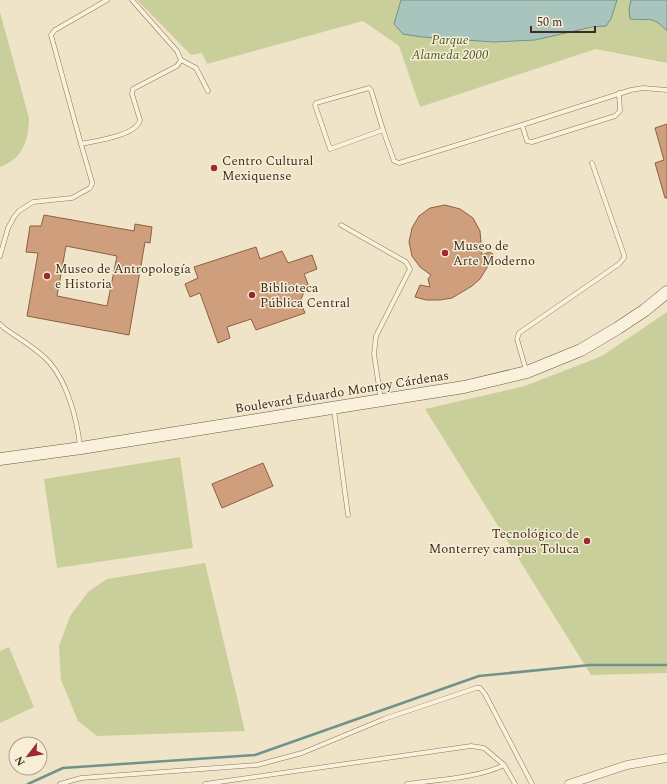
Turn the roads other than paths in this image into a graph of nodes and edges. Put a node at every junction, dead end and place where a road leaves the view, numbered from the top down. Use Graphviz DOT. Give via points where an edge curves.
graph roads {
  1 [pos="107,0"];
  2 [pos="132,0"];
  3 [pos="181,60"];
  4 [pos="667,90"];
  5 [pos="208,91"];
  6 [pos="619,93"];
  7 [pos="522,125"];
  8 [pos="383,130"];
  9 [pos="81,144"];
  10 [pos="592,163"];
  11 [pos="341,225"];
  12 [pos="0,256"];
  13 [pos="667,292"];
  14 [pos="0,324"];
  15 [pos="527,372"];
  16 [pos="381,400"];
  17 [pos="334,408"];
  18 [pos="81,448"];
  19 [pos="0,459"];
  20 [pos="348,515"];
  21 [pos="667,758"];
  22 [pos="504,765"];
  23 [pos="60,784"];
  24 [pos="205,784"];
  25 [pos="407,784"];
  26 [pos="515,784"];
  27 [pos="532,784"];
  28 [pos="569,784"];
  1 -- 9 [label="lane" via="55,30 51,35"];
  2 -- 3 [label="lane" via="177,51"];
  3 -- 5 [label="lane" via="196,68"];
  3 -- 9 [label="lane" via="177,66 133,89 132,94 140,120 137,126 124,134"];
  4 -- 6 [label="lane" via="642,88"];
  6 -- 7 [label="lane"];
  6 -- 7 [label="lane" via="620,111 615,116 532,142 527,141"];
  7 -- 8 [label="lane" via="397,163"];
  8 -- 8 [label="lane" via="369,88 316,103 314,106 329,148"];
  9 -- 12 [label="lane" via="91,186 72,198 33,202 19,211 8,228"];
  10 -- 15 [label="lane" via="624,258 619,264 519,332 517,339"];
  11 -- 16 [label="lane" via="406,262 410,269 376,336 374,354"];
  13 -- 15 [label="main road, Boulevard Eduardo Monroy Cárdenas" via="634,317 581,350"];
  14 -- 18 [label="lane" via="50,363 58,375 74,411"];
  15 -- 16 [label="main road, Boulevard Eduardo Monroy Cárdenas" via="464,387"];
  16 -- 17 [label="main road, Boulevard Eduardo Monroy Cárdenas"];
  17 -- 18 [label="main road, Boulevard Eduardo Monroy Cárdenas"];
  17 -- 20 [label="lane"];
  18 -- 19 [label="main road, Boulevard Eduardo Monroy Cárdenas"];
  21 -- 28 [label="street" via="628,765"];
  22 -- 24 [label="lane" via="484,748 471,746"];
  22 -- 25 [label="lane" via="478,774"];
  22 -- 26 [label="lane"];
  23 -- 27 [label="lane" via="81,778 257,765 302,753 384,719 476,688 483,690"];
}
